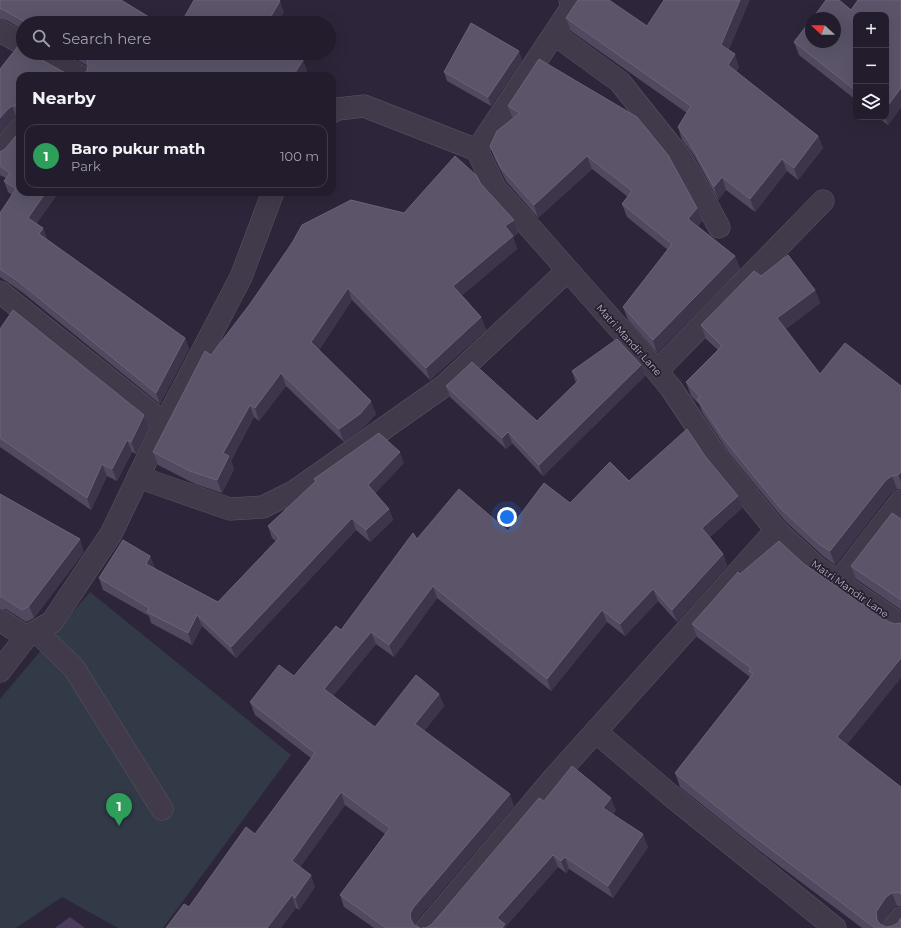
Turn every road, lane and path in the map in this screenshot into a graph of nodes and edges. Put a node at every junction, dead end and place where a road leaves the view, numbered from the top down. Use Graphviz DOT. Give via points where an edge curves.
graph roads {
  1 [pos="575,1"];
  2 [pos="0,31"];
  3 [pos="554,34"];
  4 [pos="16,40"];
  5 [pos="49,60"];
  6 [pos="67,72"];
  7 [pos="336,110"];
  8 [pos="16,134"];
  9 [pos="477,150"];
  10 [pos="0,152"];
  11 [pos="271,196"];
  12 [pos="823,201"];
  13 [pos="719,227"];
  14 [pos="567,271"];
  15 [pos="0,292"];
  16 [pos="657,371"];
  17 [pos="165,424"];
  18 [pos="138,477"];
  19 [pos="901,501"];
  20 [pos="776,530"];
  21 [pos="838,582"];
  22 [pos="0,620"];
  23 [pos="901,625"];
  24 [pos="31,634"];
  25 [pos="0,671"];
  26 [pos="596,732"];
  27 [pos="162,809"];
  28 [pos="901,918"];
  29 [pos="427,928"];
  30 [pos="835,928"];
  31 [pos="893,928"];
  1 -- 3 [label="street"];
  2 -- 4 [label="street"];
  3 -- 9 [label="street"];
  3 -- 13 [label="street" via="620,82 683,161"];
  5 -- 6 [label="street"];
  7 -- 9 [label="street" via="364,106"];
  8 -- 10 [label="street"];
  9 -- 14 [label="street, Matri Mandir Lane" via="495,188"];
  11 -- 17 [label="street" via="241,277"];
  12 -- 16 [label="street"];
  14 -- 16 [label="street, Matri Mandir Lane"];
  14 -- 18 [label="street" via="444,386 295,491 263,507 230,509"];
  15 -- 17 [label="street"];
  16 -- 20 [label="street, Matri Mandir Lane" via="719,460"];
  17 -- 18 [label="street"];
  18 -- 24 [label="street" via="111,534 52,622"];
  19 -- 21 [label="street"];
  20 -- 21 [label="street, Matri Mandir Lane" via="816,567"];
  20 -- 26 [label="street"];
  21 -- 23 [label="street, Matri Mandir Lane"];
  22 -- 24 [label="street"];
  24 -- 25 [label="street"];
  24 -- 27 [label="street" via="74,668"];
  26 -- 29 [label="street"];
  26 -- 30 [label="street"];
  28 -- 31 [label="street"];
}
